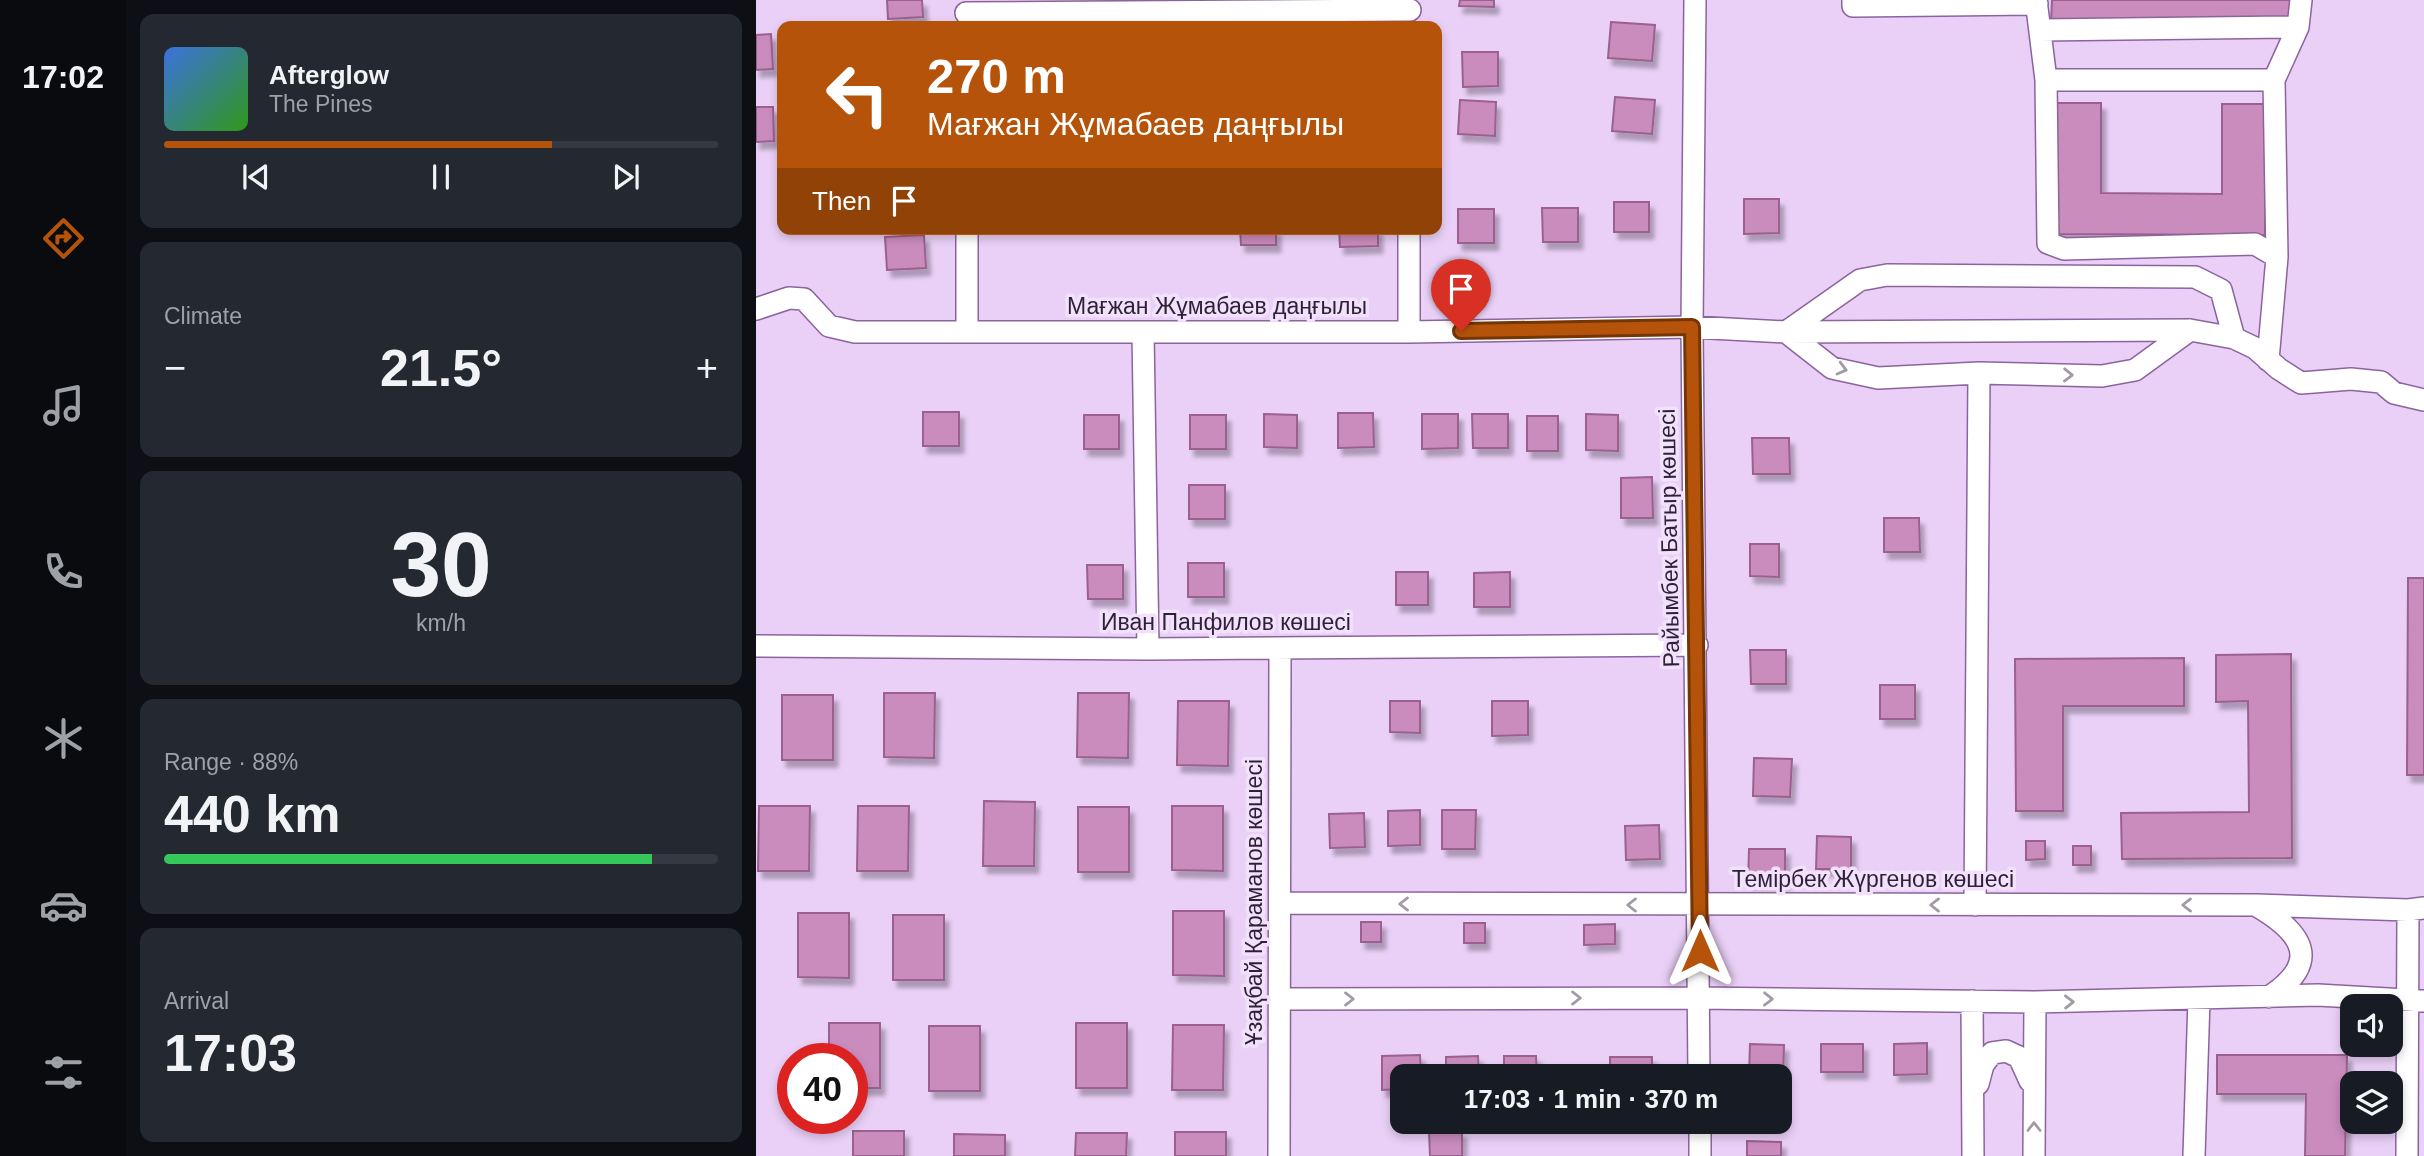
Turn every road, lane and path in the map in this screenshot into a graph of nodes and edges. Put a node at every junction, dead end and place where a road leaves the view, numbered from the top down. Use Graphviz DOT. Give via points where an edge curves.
graph roads {
  1 [pos="1695,0"];
  2 [pos="1853,0"];
  3 [pos="2301,0"];
  4 [pos="2037,2"];
  5 [pos="1410,12"];
  6 [pos="966,13"];
  7 [pos="2298,27"];
  8 [pos="2040,30"];
  9 [pos="2046,80"];
  10 [pos="2274,80"];
  11 [pos="967,235"];
  12 [pos="1409,235"];
  13 [pos="2146,246"];
  14 [pos="2277,257"];
  15 [pos="2143,276"];
  16 [pos="756,309"];
  17 [pos="1692,327"];
  18 [pos="2190,330"];
  19 [pos="967,331"];
  20 [pos="1143,332"];
  21 [pos="1409,332"];
  22 [pos="1786,332"];
  23 [pos="2234,338"];
  24 [pos="2268,360"];
  25 [pos="1979,373"];
  26 [pos="2424,400"];
  27 [pos="756,646"];
  28 [pos="1697,646"];
  29 [pos="1280,648"];
  30 [pos="1149,649"];
  31 [pos="1280,903"];
  32 [pos="1700,905"];
  33 [pos="1975,905"];
  34 [pos="2256,905"];
  35 [pos="2416,909"];
  36 [pos="2269,997"];
  37 [pos="1699,998"];
  38 [pos="1281,999"];
  39 [pos="2199,999"];
  40 [pos="2416,1001"];
  41 [pos="1972,1002"];
  42 [pos="2035,1002"];
  43 [pos="1699,1064"];
  44 [pos="2034,1097"];
  45 [pos="1973,1107"];
  46 [pos="1700,1134"];
  47 [pos="1279,1156"];
  48 [pos="1700,1156"];
  49 [pos="1973,1156"];
  50 [pos="2034,1156"];
  51 [pos="2194,1156"];
  52 [pos="2407,1156"];
  1 -- 17 [label="street, Райымбек Батыр көшесі"];
  2 -- 4 [label="street" via="1853,6"];
  3 -- 7 [label="street"];
  4 -- 8 [label="street"];
  5 -- 6 [label="street"];
  7 -- 8 [label="street"];
  7 -- 10 [label="street"];
  8 -- 9 [label="street"];
  9 -- 10 [label="street"];
  9 -- 13 [label="street" via="2048,243 2064,249"];
  10 -- 14 [label="street"];
  11 -- 19 [label="street"];
  12 -- 21 [label="street"];
  13 -- 14 [label="street" via="2255,244"];
  13 -- 15 [label="street"];
  14 -- 24 [label="street"];
  15 -- 22 [label="street" via="1887,275 1860,280"];
  15 -- 23 [label="street" via="2196,277 2221,290"];
  16 -- 19 [label="street, Мағжан Жұмабаев даңғылы" via="789,298 804,299 829,326 855,332"];
  17 -- 21 [label="street, Мағжан Жұмабаев даңғылы"];
  17 -- 22 [label="street, Мағжан Жұмабаев даңғылы"];
  17 -- 28 [label="street, Райымбек Батыр көшесі"];
  18 -- 22 [label="street, Мағжан Жұмабаев даңғылы"];
  18 -- 23 [label="street, Мағжан Жұмабаев даңғылы"];
  25 -- 18 [label="street, one-way" via="2102,376 2135,370"];
  19 -- 20 [label="street, Мағжан Жұмабаев даңғылы"];
  20 -- 21 [label="street, Мағжан Жұмабаев даңғылы"];
  20 -- 30 [label="street"];
  22 -- 25 [label="street, one-way" via="1832,368 1878,378"];
  23 -- 24 [label="street"];
  24 -- 26 [label="street" via="2301,383 2381,382 2394,393"];
  25 -- 33 [label="street"];
  27 -- 30 [label="street, Иван Панфилов көшесі"];
  28 -- 29 [label="street, Иван Панфилов көшесі"];
  28 -- 32 [label="street, Райымбек Батыр көшесі"];
  29 -- 30 [label="street, Иван Панфилов көшесі"];
  29 -- 31 [label="street, Ұзақбай Қараманов көшесі"];
  32 -- 31 [label="street, Темірбек Жүргенов көшесі, one-way"];
  31 -- 38 [label="street, Ұзақбай Қараманов көшесі"];
  33 -- 32 [label="street, Темірбек Жүргенов көшесі, one-way"];
  32 -- 37 [label="street, Райымбек Батыр көшесі"];
  34 -- 33 [label="street, Темірбек Жүргенов көшесі, one-way"];
  34 -- 35 [label="street, Темірбек Жүргенов көшесі"];
  34 -- 36 [label="street" via="2294,930 2302,951 2296,974"];
  35 -- 40 [label="street"];
  36 -- 39 [label="street"];
  36 -- 40 [label="street"];
  38 -- 37 [label="street, one-way"];
  37 -- 41 [label="street, one-way"];
  37 -- 43 [label="street, Райымбек Батыр көшесі"];
  38 -- 47 [label="street, Ұзақбай Қараманов көшесі"];
  42 -- 39 [label="street, one-way"];
  39 -- 51 [label="street"];
  40 -- 52 [label="street"];
  41 -- 42 [label="street"];
  41 -- 45 [label="street"];
  42 -- 44 [label="street"];
  44 -- 45 [label="street" via="2020,1057 2006,1051 1992,1053 1983,1066"];
  50 -- 44 [label="street, one-way"];
  45 -- 49 [label="street"];
  46 -- 48 [label="street"];
}
